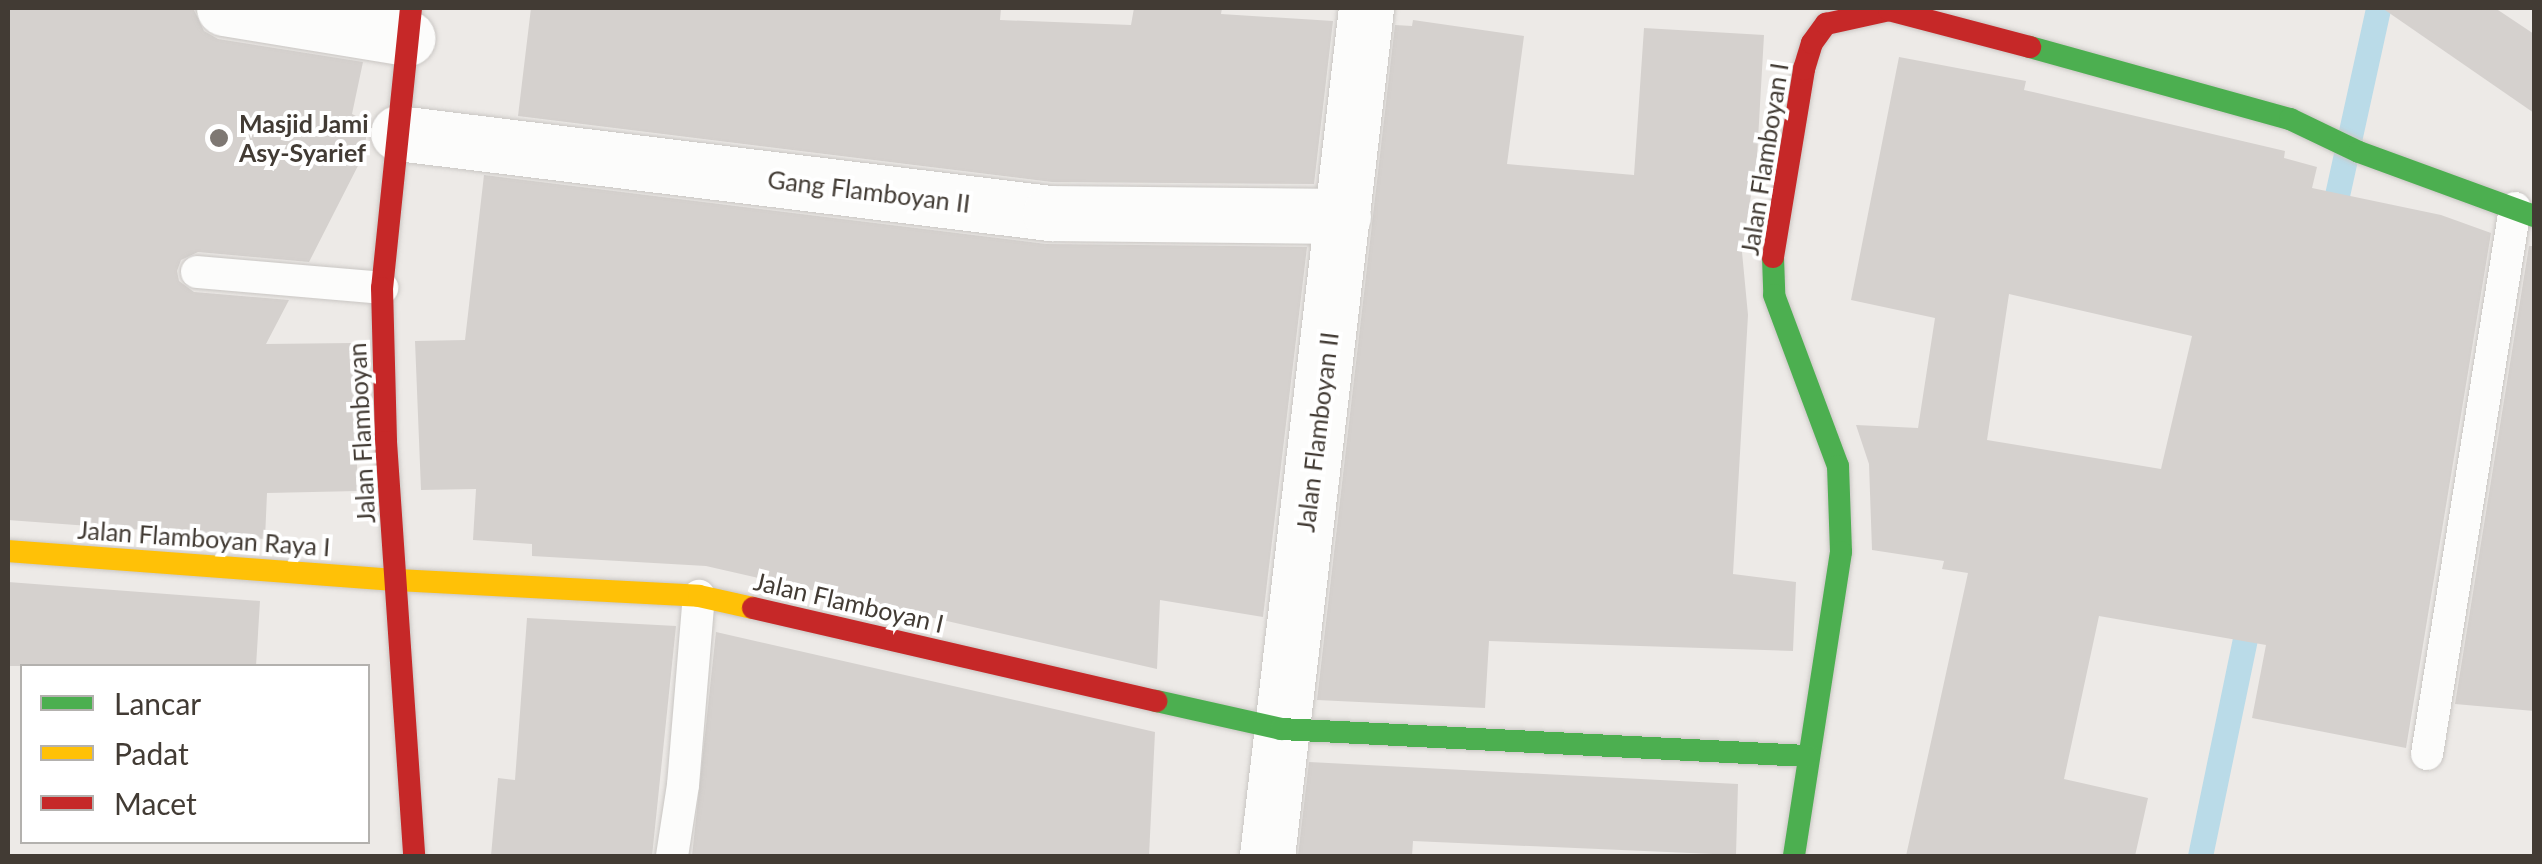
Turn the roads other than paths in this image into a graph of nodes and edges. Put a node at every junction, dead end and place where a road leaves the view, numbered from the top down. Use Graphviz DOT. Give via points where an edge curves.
graph roads {
  1 [pos="224,8"];
  2 [pos="1366,8"];
  3 [pos="1921,12"];
  4 [pos="410,23"];
  5 [pos="398,133"];
  6 [pos="2525,212"];
  7 [pos="1343,216"];
  8 [pos="197,272"];
  9 [pos="382,288"];
  10 [pos="8,551"];
  11 [pos="397,580"];
  12 [pos="699,596"];
  13 [pos="1281,729"];
  14 [pos="2427,754"];
  15 [pos="1807,756"];
  16 [pos="414,856"];
  17 [pos="672,856"];
  18 [pos="1268,856"];
  19 [pos="1794,856"];
  1 -- 4 [label="street"];
  2 -- 7 [label="street, Jalan Flamboyan II"];
  3 -- 6 [label="street, Jalan Flamboyan I" via="2290,120"];
  3 -- 15 [label="street, Jalan Flamboyan I" via="1860,13 1826,24 1812,43 1773,251 1774,295 1838,466 1841,552"];
  4 -- 5 [label="street, Jalan Flamboyan"];
  5 -- 7 [label="street, Gang Flamboyan II" via="1050,213"];
  5 -- 9 [label="street, Jalan Flamboyan"];
  6 -- 14 [label="lane"];
  7 -- 13 [label="street, Jalan Flamboyan II"];
  8 -- 9 [label="lane"];
  9 -- 11 [label="street, Jalan Flamboyan"];
  10 -- 11 [label="street, Jalan Flamboyan Raya I"];
  11 -- 12 [label="street, Jalan Flamboyan I"];
  11 -- 16 [label="street, Jalan Flamboyan"];
  12 -- 13 [label="street, Jalan Flamboyan I"];
  12 -- 17 [label="lane"];
  13 -- 15 [label="street, Jalan Flamboyan I"];
  13 -- 18 [label="street, Jalan Flamboyan II"];
  15 -- 19 [label="street, Jalan Flamboyan I"];
}
